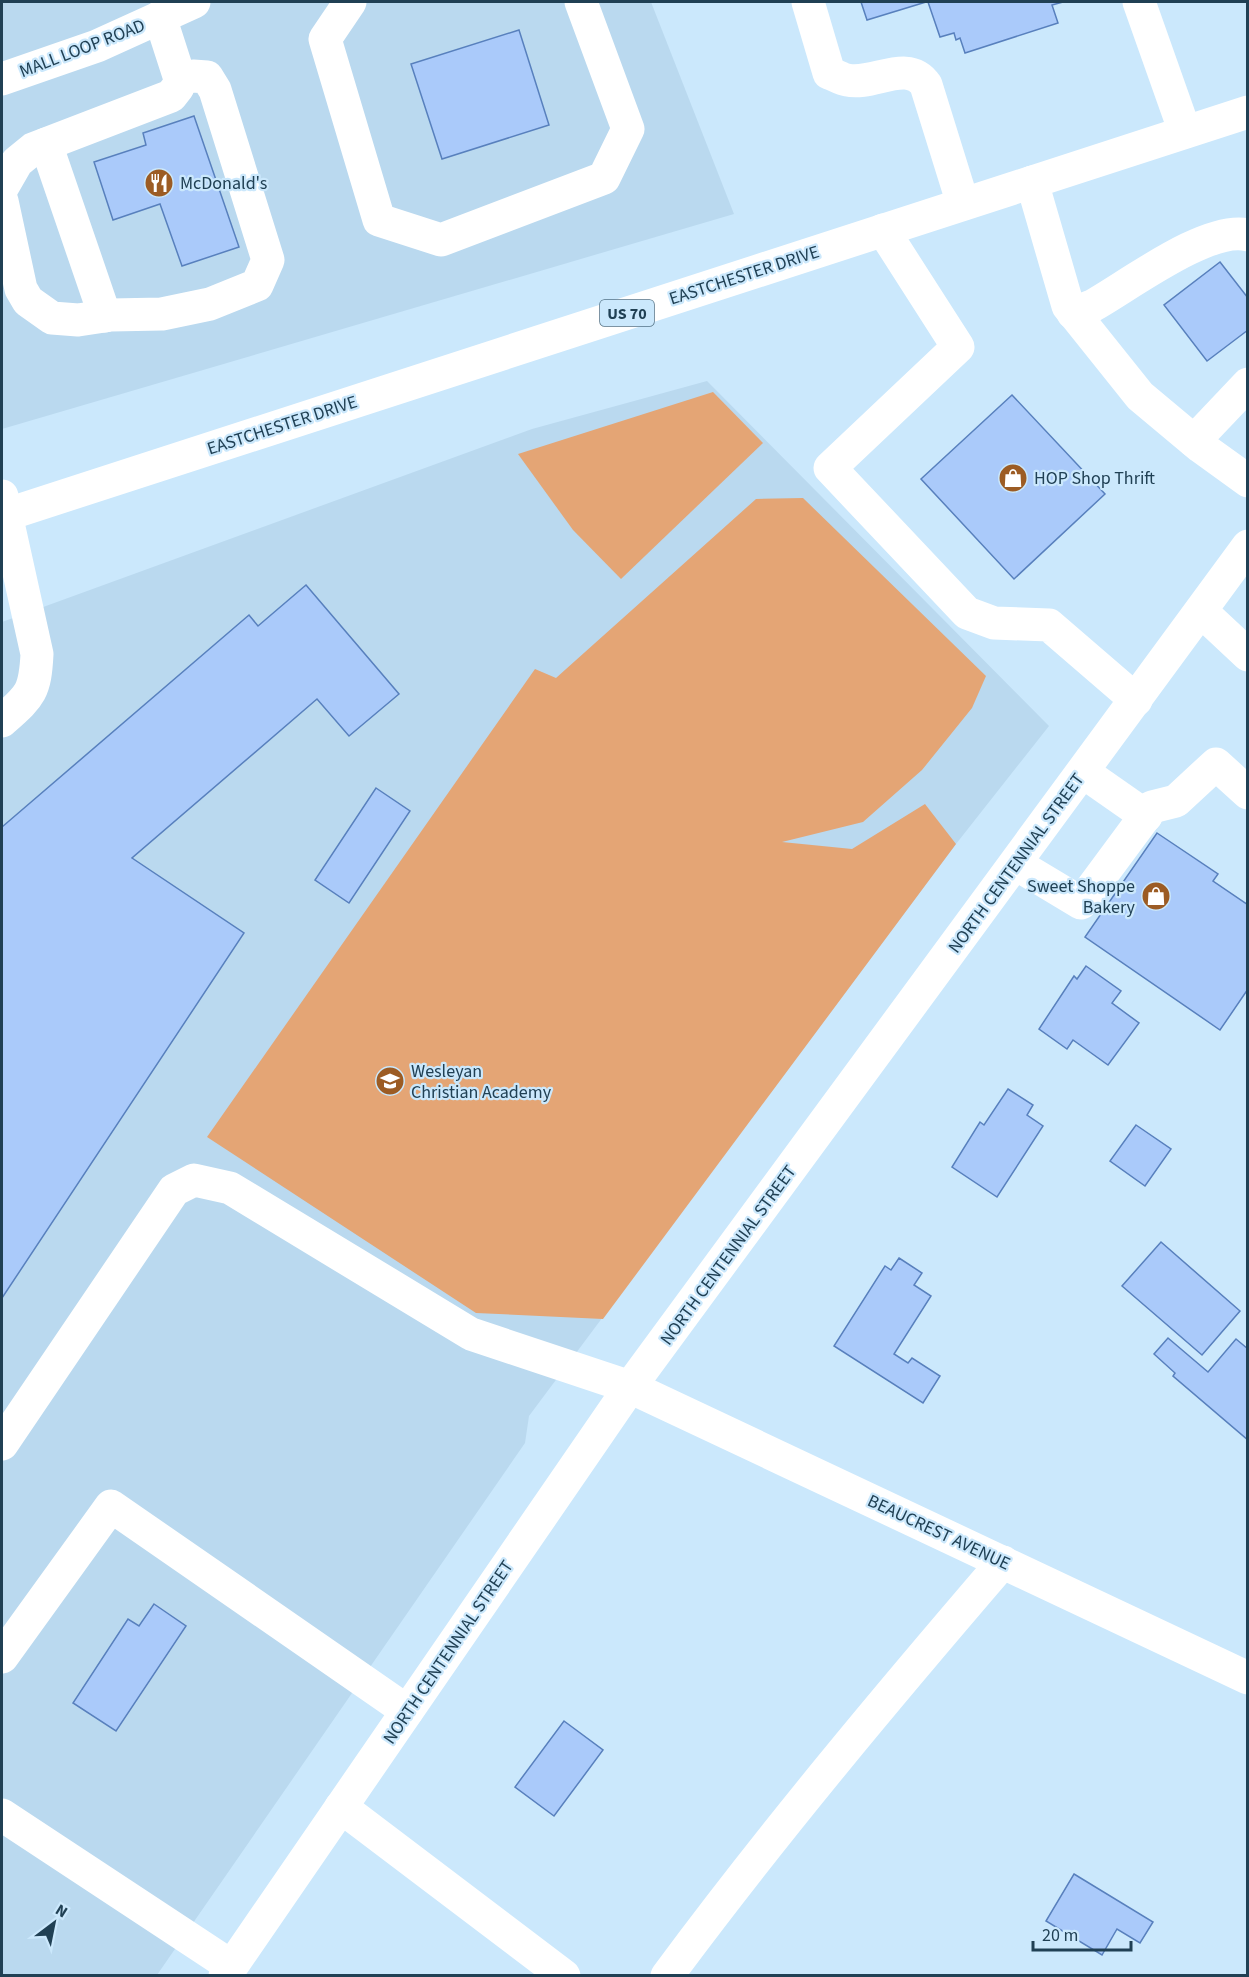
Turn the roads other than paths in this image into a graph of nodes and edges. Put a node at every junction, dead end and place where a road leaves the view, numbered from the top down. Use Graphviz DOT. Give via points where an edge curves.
graph roads {
  1 [pos="194,2"];
  2 [pos="350,2"];
  3 [pos="581,2"];
  4 [pos="808,2"];
  5 [pos="1140,2"];
  6 [pos="160,17"];
  7 [pos="194,78"];
  8 [pos="2,79"];
  9 [pos="1248,112"];
  10 [pos="1185,132"];
  11 [pos="45,144"];
  12 [pos="1032,182"];
  13 [pos="2,188"];
  14 [pos="2,201"];
  15 [pos="963,204"];
  16 [pos="883,230"];
  17 [pos="1248,235"];
  18 [pos="1073,313"];
  19 [pos="105,316"];
  20 [pos="1248,384"];
  21 [pos="1194,441"];
  22 [pos="1248,481"];
  23 [pos="4,508"];
  24 [pos="1248,546"];
  25 [pos="1201,611"];
  26 [pos="1248,655"];
  27 [pos="1136,700"];
  28 [pos="2,721"];
  29 [pos="1083,772"];
  30 [pos="1248,793"];
  31 [pos="1146,816"];
  32 [pos="1016,864"];
  33 [pos="630,1387"];
  34 [pos="2,1444"];
  35 [pos="1003,1562"];
  36 [pos="2,1657"];
  37 [pos="1248,1678"];
  38 [pos="407,1711"];
  39 [pos="341,1808"];
  40 [pos="2,1815"];
  41 [pos="228,1971"];
  42 [pos="564,1976"];
  43 [pos="667,1976"];
  1 -- 6 [label="main road, MALL LOOP ROAD"];
  2 -- 3 [label="main road" via="325,39 379,220 441,240 604,178 628,129"];
  4 -- 15 [label="main road" via="829,73 848,81 911,72 921,78"];
  5 -- 10 [label="main road"];
  6 -- 7 [label="main road"];
  6 -- 8 [label="main road, MALL LOOP ROAD" via="97,46"];
  7 -- 11 [label="main road" via="171,96"];
  7 -- 19 [label="main road" via="215,90 268,260 265,274 249,291 210,304 162,314"];
  9 -- 10 [label="main road, EASTCHESTER DRIVE / US 70"];
  10 -- 12 [label="main road, EASTCHESTER DRIVE / US 70"];
  11 -- 13 [label="main road" via="17,162"];
  11 -- 19 [label="main road"];
  12 -- 15 [label="main road, EASTCHESTER DRIVE / US 70"];
  12 -- 18 [label="main road"];
  14 -- 19 [label="main road" via="21,289 28,301 52,318"];
  15 -- 16 [label="main road, EASTCHESTER DRIVE / US 70"];
  16 -- 23 [label="main road, EASTCHESTER DRIVE / US 70"];
  16 -- 27 [label="main road" via="958,347 830,468 967,613 994,623 1049,626"];
  17 -- 18 [label="main road" via="1236,232 1207,240"];
  18 -- 21 [label="main road" via="1140,396"];
  20 -- 21 [label="main road"];
  21 -- 22 [label="main road"];
  23 -- 28 [label="main road" via="37,654 30,694"];
  24 -- 25 [label="main road, NORTH CENTENNIAL STREET"];
  25 -- 26 [label="main road"];
  25 -- 27 [label="main road, NORTH CENTENNIAL STREET"];
  27 -- 29 [label="main road, NORTH CENTENNIAL STREET"];
  29 -- 31 [label="main road"];
  29 -- 32 [label="main road, NORTH CENTENNIAL STREET"];
  30 -- 31 [label="main road" via="1216,764 1176,801 1152,807"];
  31 -- 32 [label="main road" via="1081,903"];
  32 -- 33 [label="main road, NORTH CENTENNIAL STREET"];
  33 -- 34 [label="main road, BEAUCREST AVENUE" via="471,1334 230,1188 194,1180 174,1190"];
  33 -- 35 [label="main road, BEAUCREST AVENUE"];
  33 -- 38 [label="main road, NORTH CENTENNIAL STREET"];
  35 -- 37 [label="main road, BEAUCREST AVENUE"];
  35 -- 43 [label="main road" via="860,1729"];
  36 -- 38 [label="main road" via="111,1506"];
  38 -- 39 [label="main road, NORTH CENTENNIAL STREET"];
  39 -- 41 [label="main road, NORTH CENTENNIAL STREET"];
  39 -- 42 [label="main road"];
  40 -- 41 [label="main road"];
}
